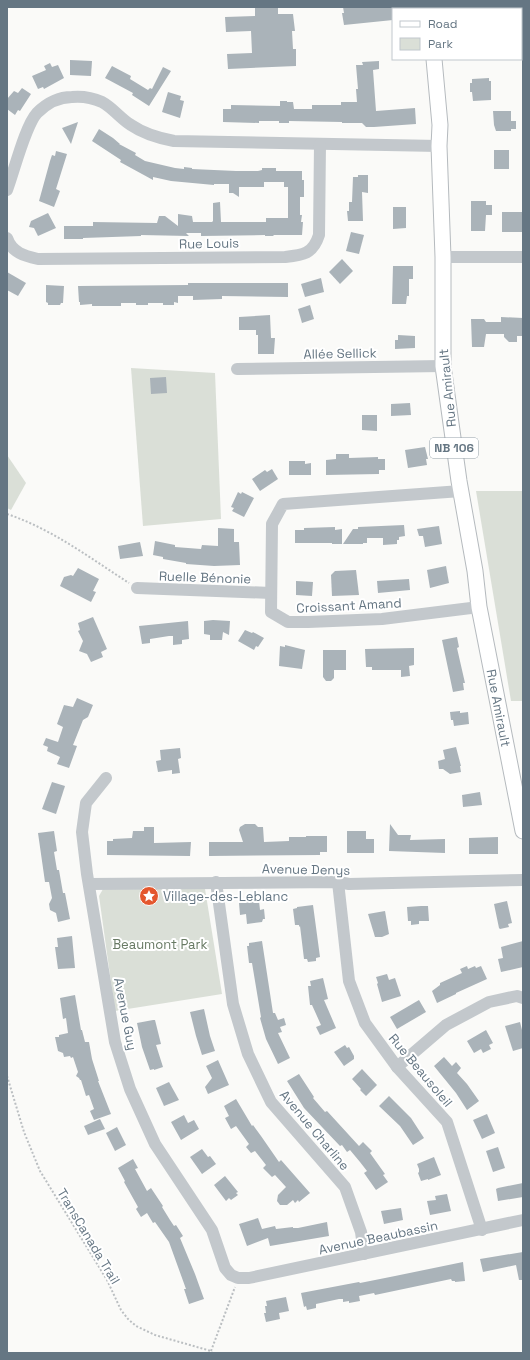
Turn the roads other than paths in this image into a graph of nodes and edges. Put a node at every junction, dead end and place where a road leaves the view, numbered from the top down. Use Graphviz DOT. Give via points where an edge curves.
graph roads {
  1 [pos="434,60"];
  2 [pos="320,144"];
  3 [pos="439,146"];
  4 [pos="7,190"];
  5 [pos="7,238"];
  6 [pos="444,257"];
  7 [pos="523,258"];
  8 [pos="443,366"];
  9 [pos="237,369"];
  10 [pos="461,491"];
  11 [pos="137,588"];
  12 [pos="271,593"];
  13 [pos="479,607"];
  14 [pos="106,778"];
  15 [pos="523,831"];
  16 [pos="523,880"];
  17 [pos="216,882"];
  18 [pos="338,882"];
  19 [pos="89,884"];
  20 [pos="523,998"];
  21 [pos="397,1067"];
  22 [pos="523,1220"];
  23 [pos="482,1230"];
  24 [pos="364,1254"];
  25 [pos="238,1278"];
  1 -- 3 [label="main road, Rue Amirault / NB 106" via="440,125"];
  2 -- 3 [label="street"];
  2 -- 4 [label="street" via="174,141 151,136 92,98 67,97 52,101 37,114 28,130"];
  2 -- 5 [label="street, Rue Louis" via="319,235 313,248 302,255 38,259 22,255 9,244"];
  3 -- 6 [label="main road, Rue Amirault / NB 106"];
  6 -- 7 [label="street"];
  6 -- 8 [label="main road, Rue Amirault / NB 106"];
  8 -- 9 [label="street, Allée Sellick"];
  8 -- 10 [label="main road, Rue Amirault / NB 106"];
  10 -- 12 [label="street, Croissant Amand" via="283,504 272,524"];
  10 -- 13 [label="main road, Rue Amirault / NB 106"];
  11 -- 12 [label="street, Ruelle Bénonie"];
  12 -- 13 [label="street, Croissant Amand" via="271,612 288,622 382,620"];
  13 -- 15 [label="main road, Rue Amirault / NB 106"];
  14 -- 19 [label="street, Avenue Guy" via="86,803 82,832"];
  16 -- 18 [label="street, Avenue Denys" via="349,884"];
  17 -- 18 [label="street, Avenue Denys"];
  17 -- 19 [label="street, Avenue Denys"];
  17 -- 24 [label="street, Avenue Charline" via="233,1004 248,1054 270,1102 345,1188 361,1232"];
  18 -- 21 [label="street, Rue Beausoleil" via="349,980 365,1023"];
  19 -- 25 [label="street, Avenue Guy" via="115,1042 130,1089 155,1144 212,1230 225,1268 230,1275"];
  20 -- 21 [label="street" via="517,996 489,1002 446,1025"];
  21 -- 23 [label="street, Rue Beausoleil" via="447,1122"];
  22 -- 23 [label="street, Avenue Beaubassin"];
  23 -- 24 [label="street, Avenue Beaubassin"];
  24 -- 25 [label="street, Avenue Beaubassin" via="249,1278"];
}
